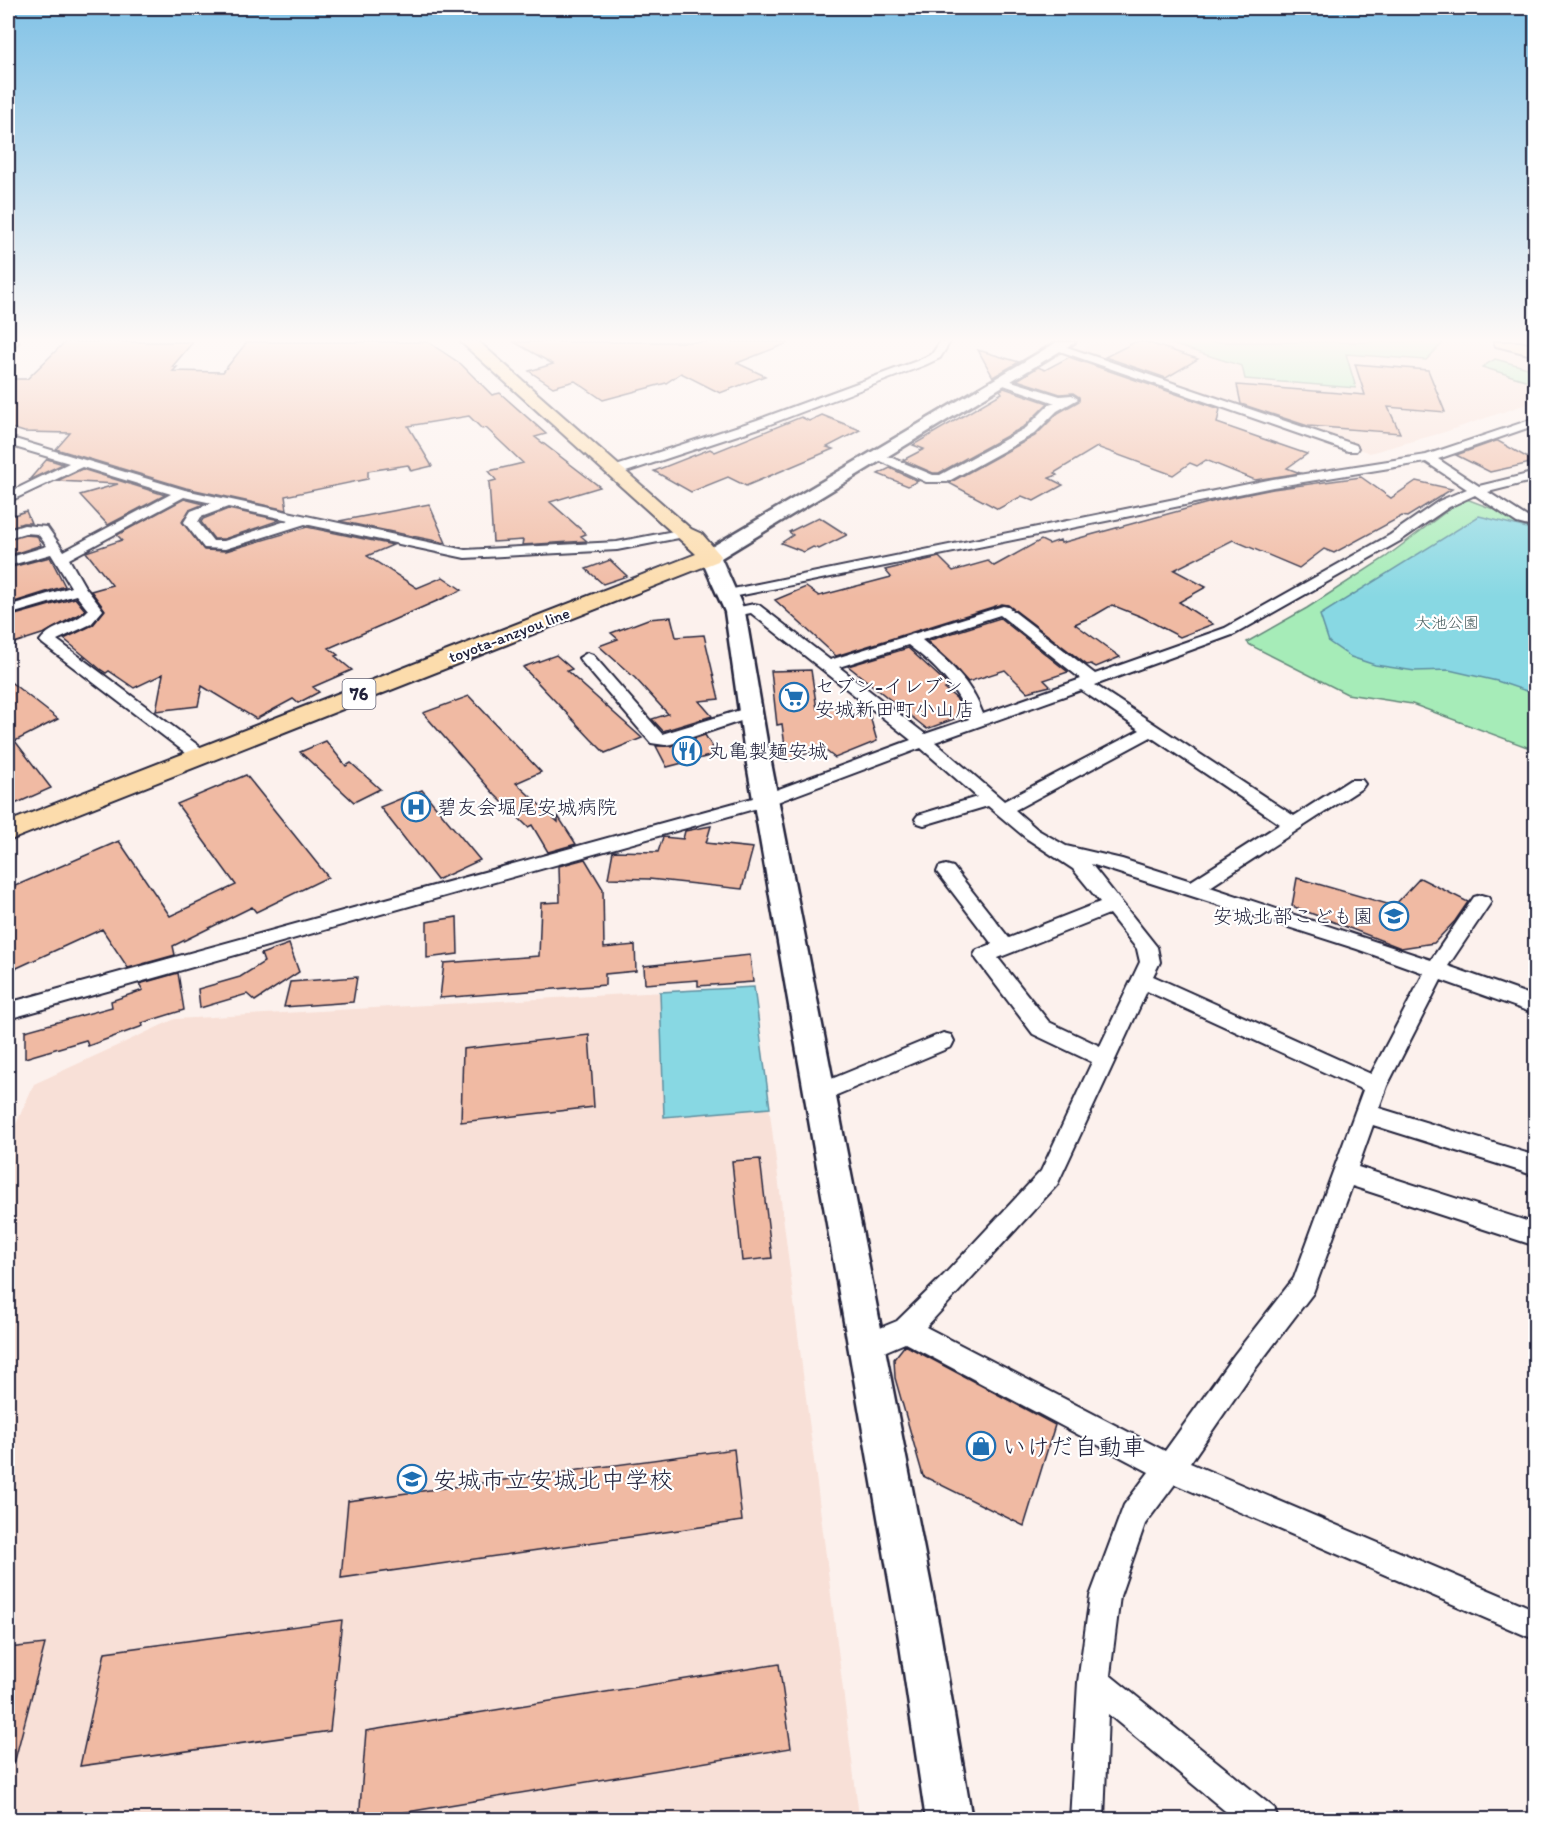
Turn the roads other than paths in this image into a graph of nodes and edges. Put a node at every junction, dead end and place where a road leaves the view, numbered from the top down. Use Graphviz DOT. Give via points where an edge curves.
graph roads {
  1 [pos="565,427"];
  2 [pos="748,427"];
  3 [pos="924,427"];
  4 [pos="1034,427"];
  5 [pos="1294,427"];
  6 [pos="1518,427"];
  7 [pos="8,441"];
  8 [pos="1352,448"];
  9 [pos="876,456"];
  10 [pos="1428,458"];
  11 [pos="78,464"];
  12 [pos="615,471"];
  13 [pos="1536,476"];
  14 [pos="1474,490"];
  15 [pos="182,493"];
  16 [pos="8,498"];
  17 [pos="226,503"];
  18 [pos="303,520"];
  19 [pos="1536,524"];
  20 [pos="684,533"];
  21 [pos="8,534"];
  22 [pos="58,553"];
  23 [pos="710,556"];
  24 [pos="8,562"];
  25 [pos="79,589"];
  26 [pos="732,603"];
  27 [pos="8,611"];
  28 [pos="911,639"];
  29 [pos="587,658"];
  30 [pos="828,666"];
  31 [pos="1088,682"];
  32 [pos="750,712"];
  33 [pos="978,721"];
  34 [pos="1152,730"];
  35 [pos="923,741"];
  36 [pos="201,756"];
  37 [pos="1356,784"];
  38 [pos="766,800"];
  39 [pos="996,804"];
  40 [pos="924,819"];
  41 [pos="1293,824"];
  42 [pos="8,832"];
  43 [pos="1059,850"];
  44 [pos="946,872"];
  45 [pos="1193,889"];
  46 [pos="1481,902"];
  47 [pos="1113,905"];
  48 [pos="1005,947"];
  49 [pos="1436,969"];
  50 [pos="1142,980"];
  51 [pos="1536,1006"];
  52 [pos="8,1011"];
  53 [pos="943,1041"];
  54 [pos="1106,1058"];
  55 [pos="1376,1086"];
  56 [pos="820,1093"];
  57 [pos="1365,1113"];
  58 [pos="1536,1166"];
  59 [pos="1344,1173"];
  60 [pos="1536,1235"];
  61 [pos="906,1330"];
  62 [pos="865,1347"];
  63 [pos="1170,1468"];
  64 [pos="1536,1625"];
  65 [pos="1094,1682"];
  66 [pos="949,1820"];
  67 [pos="1087,1820"];
  68 [pos="1262,1820"];
  1 -- 12 [label="main road"];
  2 -- 12 [label="street"];
  3 -- 9 [label="street"];
  4 -- 9 [label="street" via="942,479 931,479"];
  5 -- 8 [label="street"];
  6 -- 10 [label="street"];
  7 -- 11 [label="street"];
  9 -- 23 [label="street"];
  10 -- 14 [label="street"];
  10 -- 26 [label="street" via="1273,483"];
  11 -- 15 [label="street"];
  11 -- 16 [label="street"];
  12 -- 20 [label="main road"];
  13 -- 14 [label="street"];
  14 -- 19 [label="street" via="1522,520"];
  14 -- 31 [label="street" via="1230,631"];
  15 -- 17 [label="street"];
  15 -- 22 [label="street"];
  17 -- 18 [label="street"];
  17 -- 18 [label="street" via="196,514 191,522 209,545 225,545"];
  18 -- 20 [label="street" via="465,554 617,546"];
  20 -- 23 [label="main road"];
  21 -- 22 [label="street" via="24,529 42,530"];
  22 -- 24 [label="street"];
  22 -- 25 [label="street"];
  23 -- 26 [label="street"];
  23 -- 36 [label="main road, toyota-anzyou line / 76"];
  25 -- 27 [label="street"];
  25 -- 36 [label="street" via="96,610 87,621 54,634 48,642"];
  26 -- 30 [label="street" via="754,608"];
  26 -- 32 [label="street"];
  28 -- 30 [label="street"];
  28 -- 31 [label="street" via="1003,610"];
  28 -- 33 [label="street" via="963,686"];
  29 -- 32 [label="street" via="657,739 665,740"];
  30 -- 35 [label="street"];
  31 -- 33 [label="street"];
  31 -- 34 [label="street"];
  32 -- 38 [label="street"];
  33 -- 35 [label="street"];
  34 -- 39 [label="street"];
  34 -- 41 [label="street"];
  35 -- 38 [label="street"];
  35 -- 39 [label="street"];
  36 -- 42 [label="main road, toyota-anzyou line / 76"];
  37 -- 41 [label="street"];
  38 -- 52 [label="street"];
  38 -- 56 [label="street"];
  39 -- 40 [label="street"];
  39 -- 43 [label="street"];
  41 -- 45 [label="street"];
  43 -- 45 [label="street"];
  43 -- 47 [label="street" via="1080,864"];
  44 -- 48 [label="street"];
  45 -- 49 [label="street"];
  46 -- 49 [label="street"];
  47 -- 48 [label="street"];
  47 -- 50 [label="street" via="1147,947 1150,962"];
  48 -- 54 [label="street" via="984,955 1041,1028"];
  49 -- 51 [label="street"];
  49 -- 55 [label="street"];
  50 -- 54 [label="street"];
  50 -- 55 [label="street"];
  53 -- 56 [label="street"];
  54 -- 61 [label="street" via="1049,1178"];
  55 -- 57 [label="street"];
  56 -- 62 [label="street"];
  57 -- 58 [label="street"];
  57 -- 59 [label="street"];
  59 -- 60 [label="street"];
  59 -- 63 [label="street" via="1304,1285"];
  61 -- 62 [label="street"];
  61 -- 63 [label="street"];
  62 -- 66 [label="street" via="919,1632"];
  63 -- 64 [label="street"];
  63 -- 65 [label="street" via="1134,1515 1106,1596"];
  65 -- 67 [label="street"];
  65 -- 68 [label="street"];
}
